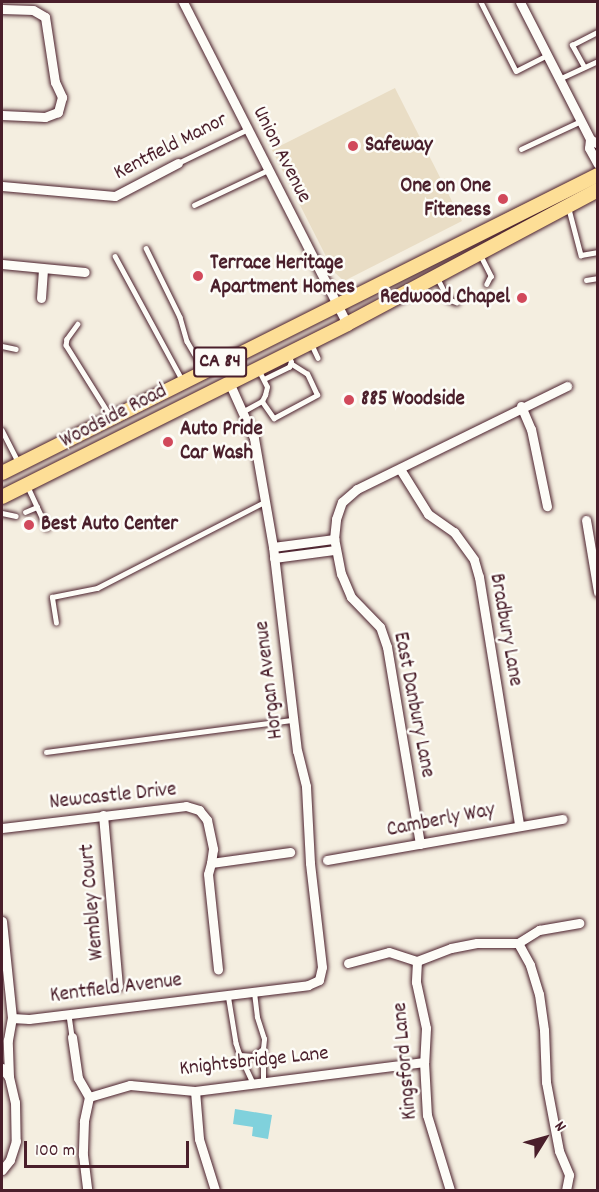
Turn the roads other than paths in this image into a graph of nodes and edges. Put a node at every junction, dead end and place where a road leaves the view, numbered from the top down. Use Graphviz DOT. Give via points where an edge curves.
graph roads {
  1 [pos="183,2"];
  2 [pos="481,2"];
  3 [pos="520,2"];
  4 [pos="2,9"];
  5 [pos="597,32"];
  6 [pos="547,55"];
  7 [pos="597,61"];
  8 [pos="584,67"];
  9 [pos="559,79"];
  10 [pos="2,115"];
  11 [pos="581,121"];
  12 [pos="248,129"];
  13 [pos="594,141"];
  14 [pos="521,149"];
  15 [pos="178,163"];
  16 [pos="597,164"];
  17 [pos="268,170"];
  18 [pos="597,175"];
  19 [pos="2,186"];
  20 [pos="597,190"];
  21 [pos="194,205"];
  22 [pos="568,206"];
  23 [pos="146,248"];
  24 [pos="597,252"];
  25 [pos="480,253"];
  26 [pos="115,256"];
  27 [pos="2,264"];
  28 [pos="43,269"];
  29 [pos="85,272"];
  30 [pos="436,277"];
  31 [pos="597,278"];
  32 [pos="586,280"];
  33 [pos="488,284"];
  34 [pos="41,298"];
  35 [pos="456,302"];
  36 [pos="338,305"];
  37 [pos="78,324"];
  38 [pos="347,324"];
  39 [pos="310,342"];
  40 [pos="2,346"];
  41 [pos="16,349"];
  42 [pos="318,358"];
  43 [pos="290,359"];
  44 [pos="204,370"];
  45 [pos="261,374"];
  46 [pos="183,381"];
  47 [pos="229,382"];
  48 [pos="567,386"];
  49 [pos="262,401"];
  50 [pos="522,406"];
  51 [pos="242,412"];
  52 [pos="111,417"];
  53 [pos="2,430"];
  54 [pos="19,464"];
  55 [pos="400,469"];
  56 [pos="2,473"];
  57 [pos="27,485"];
  58 [pos="2,497"];
  59 [pos="266,501"];
  60 [pos="547,506"];
  61 [pos="37,507"];
  62 [pos="26,512"];
  63 [pos="2,513"];
  64 [pos="16,516"];
  65 [pos="586,520"];
  66 [pos="47,528"];
  67 [pos="334,539"];
  68 [pos="273,547"];
  69 [pos="335,550"];
  70 [pos="274,558"];
  71 [pos="597,587"];
  72 [pos="56,623"];
  73 [pos="293,720"];
  74 [pos="46,752"];
  75 [pos="103,815"];
  76 [pos="562,819"];
  77 [pos="519,825"];
  78 [pos="2,828"];
  79 [pos="420,844"];
  80 [pos="290,852"];
  81 [pos="327,860"];
  82 [pos="211,863"];
  83 [pos="2,921"];
  84 [pos="579,924"];
  85 [pos="518,943"];
  86 [pos="417,961"];
  87 [pos="348,963"];
  88 [pos="218,969"];
  89 [pos="319,980"];
  90 [pos="118,986"];
  91 [pos="254,991"];
  92 [pos="228,994"];
  93 [pos="69,1012"];
  94 [pos="12,1018"];
  95 [pos="72,1037"];
  96 [pos="263,1049"];
  97 [pos="240,1055"];
  98 [pos="424,1062"];
  99 [pos="2,1068"];
  100 [pos="9,1077"];
  101 [pos="263,1081"];
  102 [pos="253,1084"];
  103 [pos="195,1091"];
  104 [pos="89,1097"];
  105 [pos="2,1170"];
  106 [pos="87,1191"];
  107 [pos="215,1191"];
  108 [pos="450,1191"];
  109 [pos="566,1191"];
  1 -- 12 [label="street, Union Avenue"];
  2 -- 6 [label="lane" via="516,71"];
  3 -- 6 [label="street"];
  4 -- 10 [label="street" via="33,10 45,17 55,82 62,97 58,112 45,117"];
  5 -- 8 [label="lane" via="572,45"];
  6 -- 9 [label="street"];
  7 -- 8 [label="lane"];
  8 -- 9 [label="lane"];
  9 -- 11 [label="street"];
  11 -- 13 [label="street"];
  11 -- 14 [label="lane"];
  12 -- 15 [label="lane, Kentfield Manor"];
  12 -- 17 [label="street, Union Avenue"];
  13 -- 16 [label="street" via="590,148"];
  15 -- 19 [label="street, Kentfield Manor" via="115,196"];
  17 -- 21 [label="lane"];
  17 -- 36 [label="street, Union Avenue"];
  18 -- 36 [label="main road, Woodside Road / CA 84"];
  20 -- 22 [label="main road, Woodside Road / CA 84"];
  22 -- 24 [label="lane" via="580,255"];
  22 -- 25 [label="main road, Woodside Road / CA 84"];
  23 -- 44 [label="lane"];
  25 -- 30 [label="main road, Woodside Road / CA 84"];
  25 -- 33 [label="lane" via="491,276"];
  26 -- 46 [label="lane"];
  27 -- 28 [label="street"];
  28 -- 29 [label="street"];
  28 -- 34 [label="street"];
  30 -- 35 [label="lane" via="448,299"];
  30 -- 38 [label="main road, Woodside Road / CA 84"];
  31 -- 32 [label="lane"];
  36 -- 38 [label="street, Union Avenue"];
  36 -- 44 [label="main road, Woodside Road / CA 84"];
  37 -- 52 [label="lane" via="66,345"];
  38 -- 39 [label="main road, Woodside Road / CA 84"];
  39 -- 42 [label="lane"];
  39 -- 43 [label="main road, Woodside Road / CA 84"];
  40 -- 41 [label="lane"];
  43 -- 45 [label="main road, Woodside Road / CA 84"];
  43 -- 49 [label="lane" via="307,374 316,397 274,418"];
  44 -- 46 [label="main road, Woodside Road / CA 84"];
  45 -- 47 [label="main road, Woodside Road / CA 84"];
  45 -- 49 [label="lane" via="267,387"];
  46 -- 52 [label="main road, Woodside Road / CA 84"];
  47 -- 51 [label="street, Horgan Avenue"];
  47 -- 57 [label="main road, Woodside Road / CA 84"];
  48 -- 50 [label="street, East Danbury Lane"];
  49 -- 51 [label="lane"];
  50 -- 55 [label="street, East Danbury Lane"];
  50 -- 60 [label="street" via="531,429"];
  51 -- 59 [label="street, Horgan Avenue" via="254,438"];
  52 -- 54 [label="main road, Woodside Road / CA 84"];
  53 -- 54 [label="lane"];
  54 -- 56 [label="main road, Woodside Road / CA 84"];
  55 -- 67 [label="street, East Danbury Lane" via="357,489 342,502"];
  55 -- 77 [label="street, Bradbury Lane" via="428,514 454,532 474,560"];
  57 -- 58 [label="main road, Woodside Road / CA 84"];
  57 -- 61 [label="lane"];
  59 -- 68 [label="street, Horgan Avenue"];
  59 -- 72 [label="lane" via="97,588 52,597"];
  61 -- 62 [label="lane"];
  61 -- 66 [label="lane"];
  63 -- 64 [label="lane"];
  65 -- 71 [label="street"];
  67 -- 68 [label="street"];
  67 -- 69 [label="street, East Danbury Lane"];
  68 -- 70 [label="street, Horgan Avenue"];
  69 -- 70 [label="street"];
  69 -- 79 [label="street, East Danbury Lane" via="351,597 381,627 387,647"];
  70 -- 73 [label="street, Horgan Avenue"];
  73 -- 74 [label="lane"];
  73 -- 89 [label="street, Horgan Avenue" via="306,786 322,967"];
  75 -- 78 [label="street, Newcastle Drive"];
  75 -- 82 [label="street, Newcastle Drive" via="186,806 199,810 207,820 213,849"];
  75 -- 90 [label="street, Wembley Court"];
  76 -- 77 [label="street, Camberly Way"];
  77 -- 79 [label="street, Camberly Way"];
  79 -- 81 [label="street, Camberly Way"];
  80 -- 82 [label="street"];
  82 -- 88 [label="street, Newcastle Drive" via="208,874"];
  83 -- 94 [label="street"];
  84 -- 85 [label="street" via="539,930"];
  85 -- 86 [label="street" via="477,943"];
  85 -- 109 [label="street" via="539,994 546,1082 559,1151 569,1175"];
  86 -- 87 [label="street" via="389,952"];
  86 -- 98 [label="street, Kingsford Lane" via="416,982 426,1028"];
  89 -- 91 [label="street, Kentfield Avenue" via="308,986"];
  91 -- 92 [label="street, Kentfield Avenue"];
  91 -- 96 [label="lane"];
  92 -- 93 [label="street, Kentfield Avenue"];
  92 -- 97 [label="lane"];
  93 -- 94 [label="street, Kentfield Avenue"];
  93 -- 95 [label="lane"];
  94 -- 100 [label="street"];
  95 -- 104 [label="street" via="78,1078"];
  96 -- 97 [label="lane" via="253,1056"];
  96 -- 101 [label="lane"];
  97 -- 102 [label="lane"];
  98 -- 101 [label="street, Knightsbridge Lane"];
  98 -- 108 [label="street, Kingsford Lane" via="427,1115"];
  99 -- 100 [label="street"];
  100 -- 105 [label="street" via="15,1102 16,1141"];
  101 -- 102 [label="street, Knightsbridge Lane"];
  102 -- 103 [label="street, Knightsbridge Lane"];
  103 -- 104 [label="street, Knightsbridge Lane" via="130,1085"];
  103 -- 107 [label="street" via="199,1139"];
  104 -- 106 [label="street" via="83,1155"];
}
